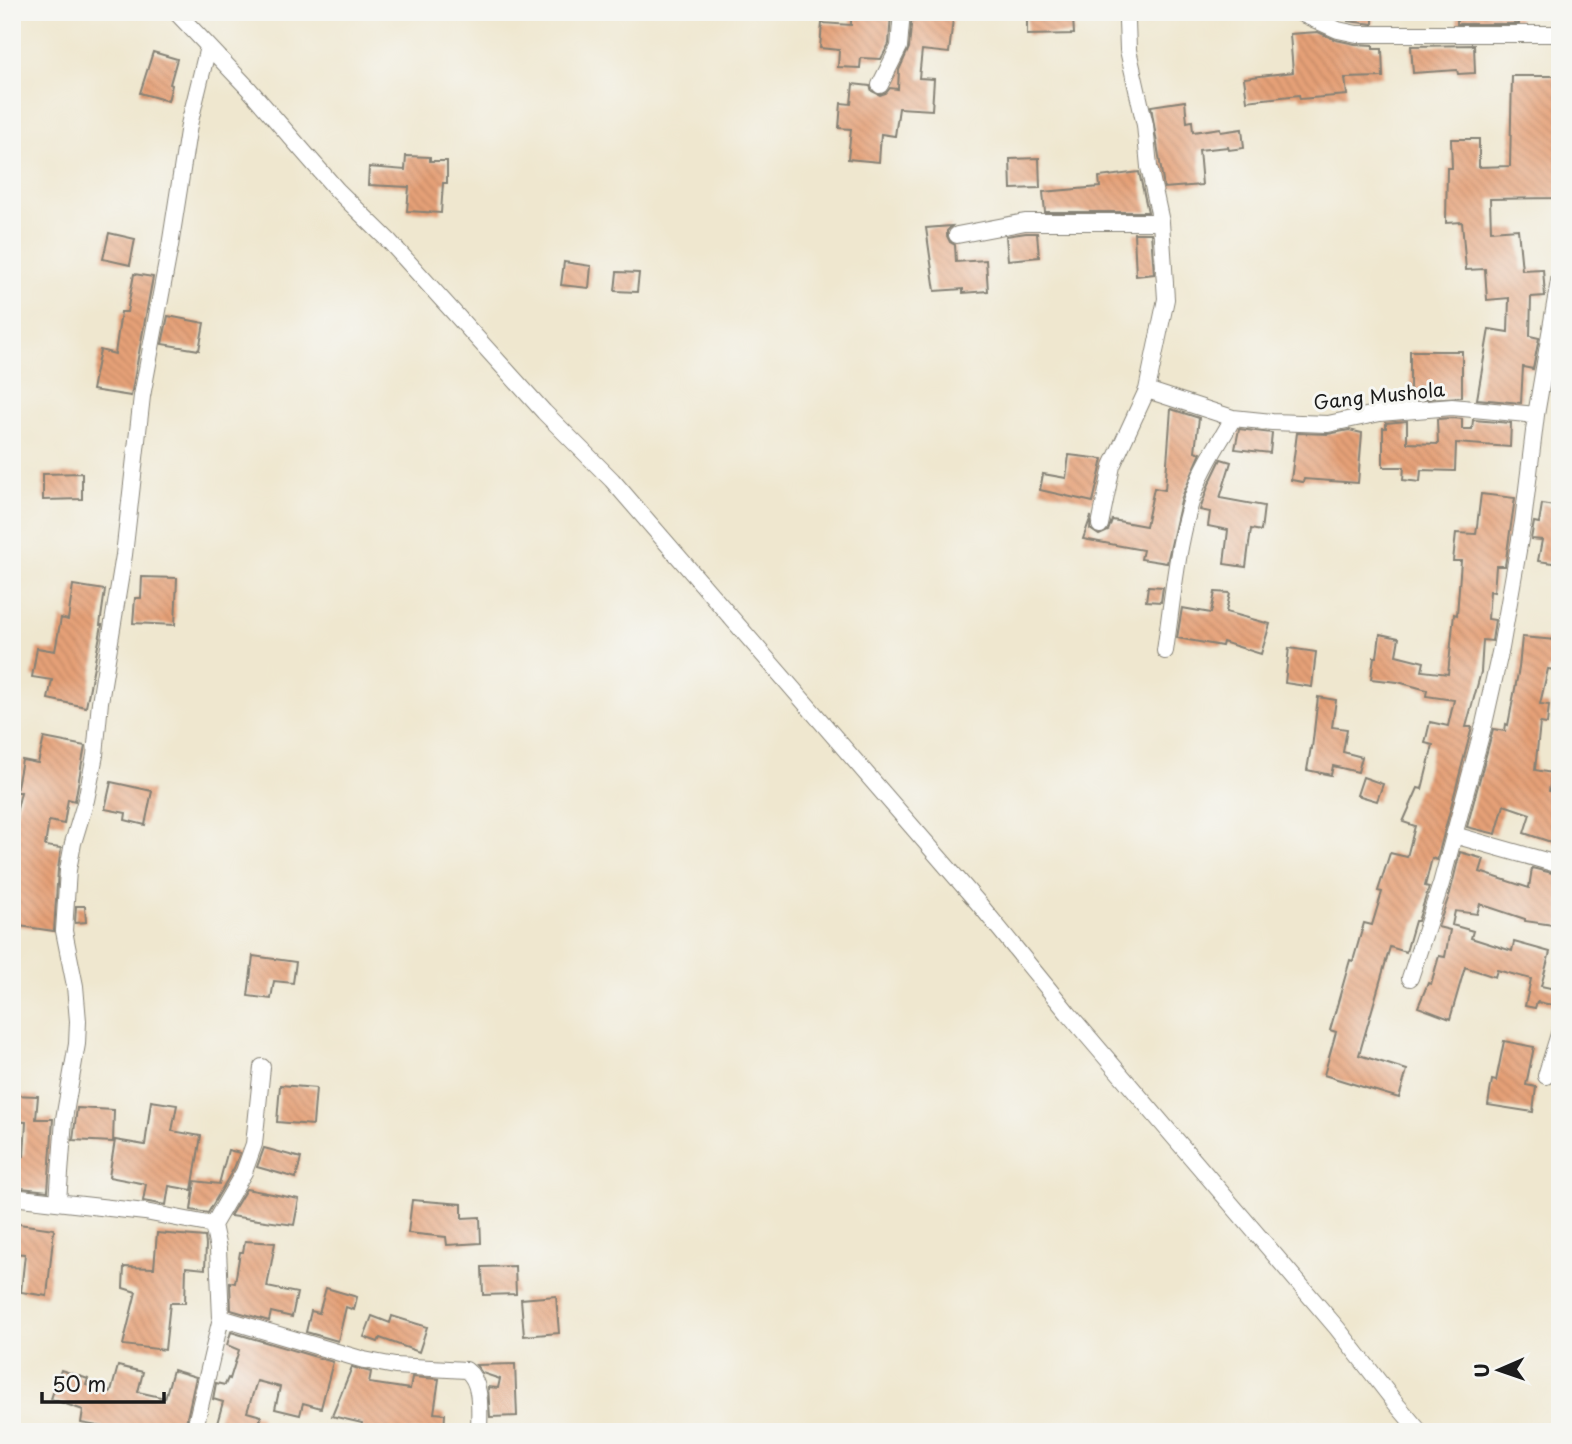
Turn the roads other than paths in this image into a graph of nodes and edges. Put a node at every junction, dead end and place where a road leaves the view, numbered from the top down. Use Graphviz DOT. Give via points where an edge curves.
graph roads {
  1 [pos="176,12"];
  2 [pos="902,12"];
  3 [pos="1129,12"];
  4 [pos="1298,12"];
  5 [pos="1560,34"];
  6 [pos="208,47"];
  7 [pos="880,85"];
  8 [pos="1161,222"];
  9 [pos="957,235"];
  10 [pos="1560,275"];
  11 [pos="1147,390"];
  12 [pos="1536,415"];
  13 [pos="1233,418"];
  14 [pos="1100,525"];
  15 [pos="1165,651"];
  16 [pos="1454,835"];
  17 [pos="1560,865"];
  18 [pos="1410,978"];
  19 [pos="1560,1031"];
  20 [pos="262,1067"];
  21 [pos="1546,1076"];
  22 [pos="12,1197"];
  23 [pos="58,1200"];
  24 [pos="213,1225"];
  25 [pos="221,1318"];
  26 [pos="194,1432"];
  27 [pos="479,1432"];
  28 [pos="1420,1432"];
  1 -- 6 [label="street"];
  2 -- 7 [label="street" via="899,47"];
  3 -- 8 [label="street" via="1128,50"];
  4 -- 5 [label="street" via="1357,34"];
  6 -- 23 [label="street" via="189,125 142,397 95,755 68,870 64,931 78,1021"];
  6 -- 28 [label="street" via="621,490 971,894"];
  8 -- 9 [label="street" via="1025,222"];
  8 -- 11 [label="street" via="1166,299"];
  10 -- 12 [label="street"];
  11 -- 13 [label="street, Gang Mushola"];
  11 -- 14 [label="street" via="1112,466"];
  12 -- 13 [label="street, Gang Mushola" via="1452,407 1403,410 1328,424"];
  12 -- 16 [label="street" via="1524,522 1501,648"];
  13 -- 15 [label="street" via="1192,500"];
  16 -- 17 [label="street"];
  16 -- 18 [label="street"];
  19 -- 21 [label="street"];
  20 -- 24 [label="street" via="252,1151"];
  22 -- 23 [label="street"];
  23 -- 24 [label="street"];
  24 -- 25 [label="street"];
  25 -- 26 [label="street"];
  25 -- 27 [label="street" via="364,1360 466,1370 476,1381"];
}
